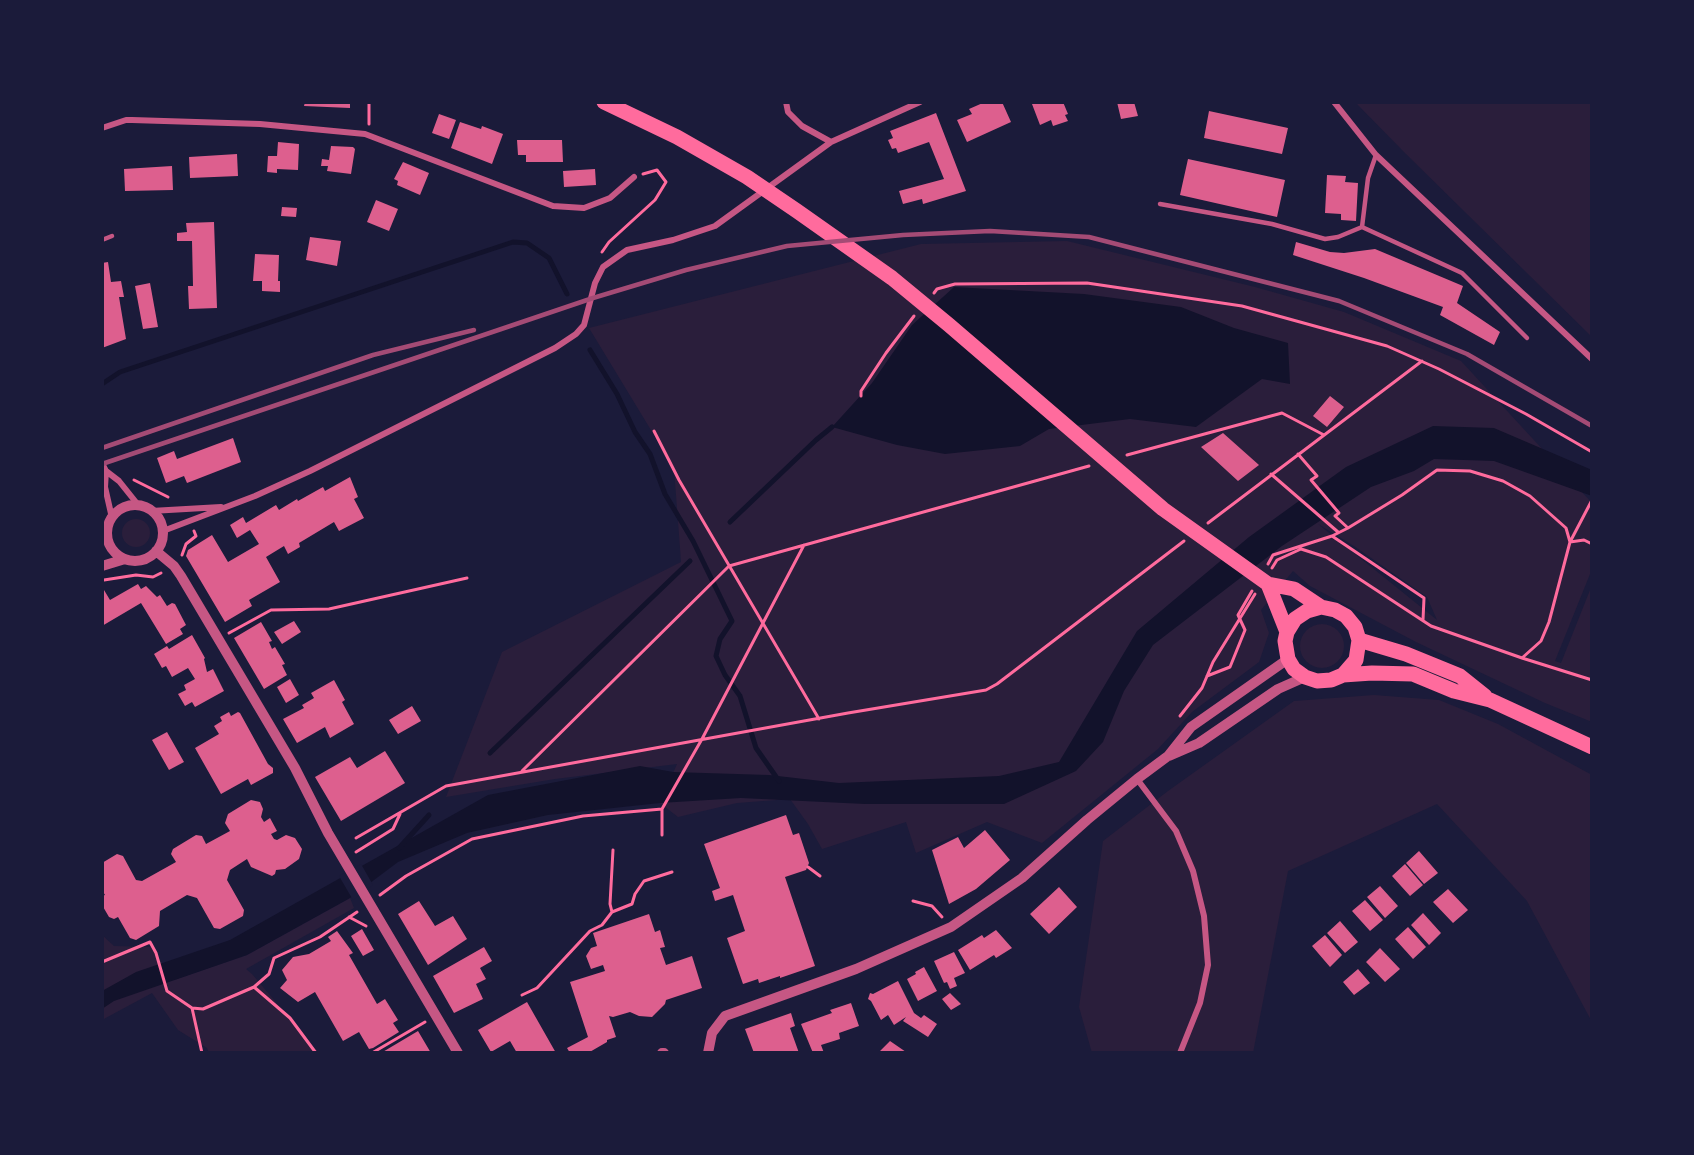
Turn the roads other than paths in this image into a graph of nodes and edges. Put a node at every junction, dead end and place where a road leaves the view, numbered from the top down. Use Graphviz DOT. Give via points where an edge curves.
graph roads {
  1 [pos="604,102"];
  2 [pos="786,102"];
  3 [pos="920,102"];
  4 [pos="1334,102"];
  5 [pos="102,128"];
  6 [pos="831,142"];
  7 [pos="1376,155"];
  8 [pos="634,177"];
  9 [pos="1160,204"];
  10 [pos="1362,227"];
  11 [pos="112,236"];
  12 [pos="102,240"];
  13 [pos="1527,338"];
  14 [pos="1592,359"];
  15 [pos="102,463"];
  16 [pos="106,471"];
  17 [pos="140,506"];
  18 [pos="228,506"];
  19 [pos="151,511"];
  20 [pos="112,518"];
  21 [pos="163,531"];
  22 [pos="105,538"];
  23 [pos="156,551"];
  24 [pos="125,559"];
  25 [pos="102,566"];
  26 [pos="1268,584"];
  27 [pos="1321,608"];
  28 [pos="1287,632"];
  29 [pos="1359,640"];
  30 [pos="1288,658"];
  31 [pos="1343,675"];
  32 [pos="1305,677"];
  33 [pos="1490,700"];
  34 [pos="1592,747"];
  35 [pos="1168,756"];
  36 [pos="1137,779"];
  37 [pos="458,1053"];
  38 [pos="708,1053"];
  39 [pos="1180,1053"];
  1 -- 26 [label="main road" via="747,177 891,278 1163,510"];
  2 -- 6 [label="street" via="788,112 802,126"];
  3 -- 6 [label="street"];
  4 -- 7 [label="street"];
  5 -- 8 [label="street" via="132,120 260,124 369,135 553,206 584,208 610,198"];
  6 -- 18 [label="street" via="715,226 627,250 603,267 584,325 555,348 310,471"];
  7 -- 10 [label="lane" via="1368,178"];
  7 -- 14 [label="street"];
  9 -- 10 [label="lane" via="1272,224 1325,238"];
  10 -- 13 [label="lane" via="1462,273"];
  11 -- 12 [label="lane"];
  15 -- 16 [label="street"];
  16 -- 17 [label="street"];
  16 -- 20 [label="street" via="105,487"];
  17 -- 19 [label="street"];
  17 -- 20 [label="street" via="124,508"];
  18 -- 19 [label="street"];
  18 -- 21 [label="street"];
  19 -- 21 [label="street"];
  20 -- 22 [label="street"];
  21 -- 23 [label="street"];
  22 -- 24 [label="street"];
  23 -- 24 [label="street" via="145,559"];
  23 -- 37 [label="street" via="181,576 295,768 328,833 375,901"];
  24 -- 25 [label="street"];
  26 -- 27 [label="main road" via="1294,589"];
  26 -- 28 [label="main road"];
  27 -- 28 [label="main road" via="1307,611"];
  27 -- 29 [label="main road" via="1346,616"];
  28 -- 30 [label="main road"];
  29 -- 31 [label="main road" via="1356,660"];
  29 -- 33 [label="main road" via="1460,676"];
  30 -- 32 [label="main road"];
  30 -- 35 [label="street" via="1191,727"];
  31 -- 32 [label="main road" via="1317,681"];
  31 -- 33 [label="main road" via="1413,674"];
  32 -- 35 [label="street" via="1278,688 1199,743"];
  33 -- 34 [label="main road"];
  35 -- 36 [label="street"];
  36 -- 38 [label="street" via="1022,878 951,927 856,969 725,1016 712,1033"];
  36 -- 39 [label="street" via="1176,831 1193,871 1204,916 1209,965 1200,1003"];
}
